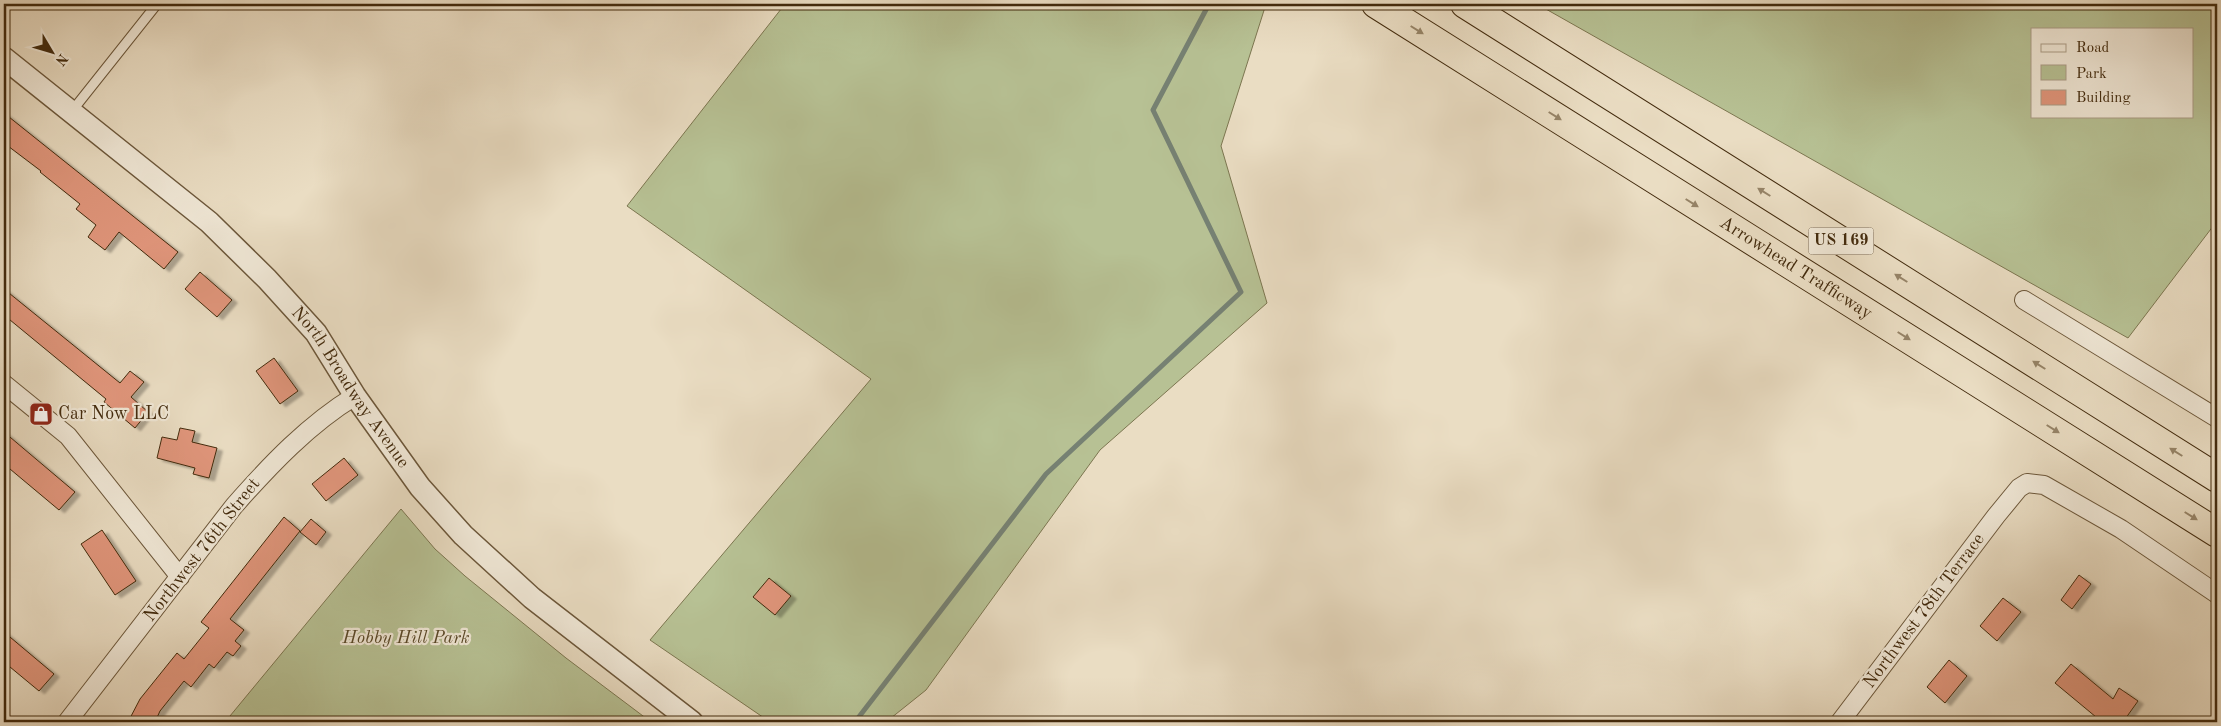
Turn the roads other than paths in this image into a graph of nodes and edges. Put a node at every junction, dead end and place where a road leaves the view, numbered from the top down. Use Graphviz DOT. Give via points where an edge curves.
graph roads {
  1 [pos="157,4"];
  2 [pos="1376,4"];
  3 [pos="1465,4"];
  4 [pos="4,58"];
  5 [pos="72,111"];
  6 [pos="2024,300"];
  7 [pos="4,384"];
  8 [pos="356,396"];
  9 [pos="2217,418"];
  10 [pos="2217,478"];
  11 [pos="2217,533"];
  12 [pos="180,577"];
  13 [pos="2217,594"];
  14 [pos="67,722"];
  15 [pos="692,722"];
  16 [pos="1840,722"];
  1 -- 5 [label="lane"];
  2 -- 11 [label="highway, Arrowhead Trafficway / US 169, one-way"];
  10 -- 3 [label="highway, US 169, one-way"];
  4 -- 5 [label="street, North Broadway Avenue"];
  5 -- 8 [label="street, North Broadway Avenue" via="209,222 267,279 316,333"];
  6 -- 9 [label="street"];
  7 -- 12 [label="street" via="68,436"];
  8 -- 12 [label="street, Northwest 76th Street" via="314,425 263,474 234,506"];
  8 -- 15 [label="street, North Broadway Avenue" via="420,487 463,535 532,598"];
  12 -- 14 [label="street, Northwest 76th Street"];
  13 -- 16 [label="street, Northwest 78th Terrace" via="2122,529 2044,485 2027,483 2010,499"];
}
